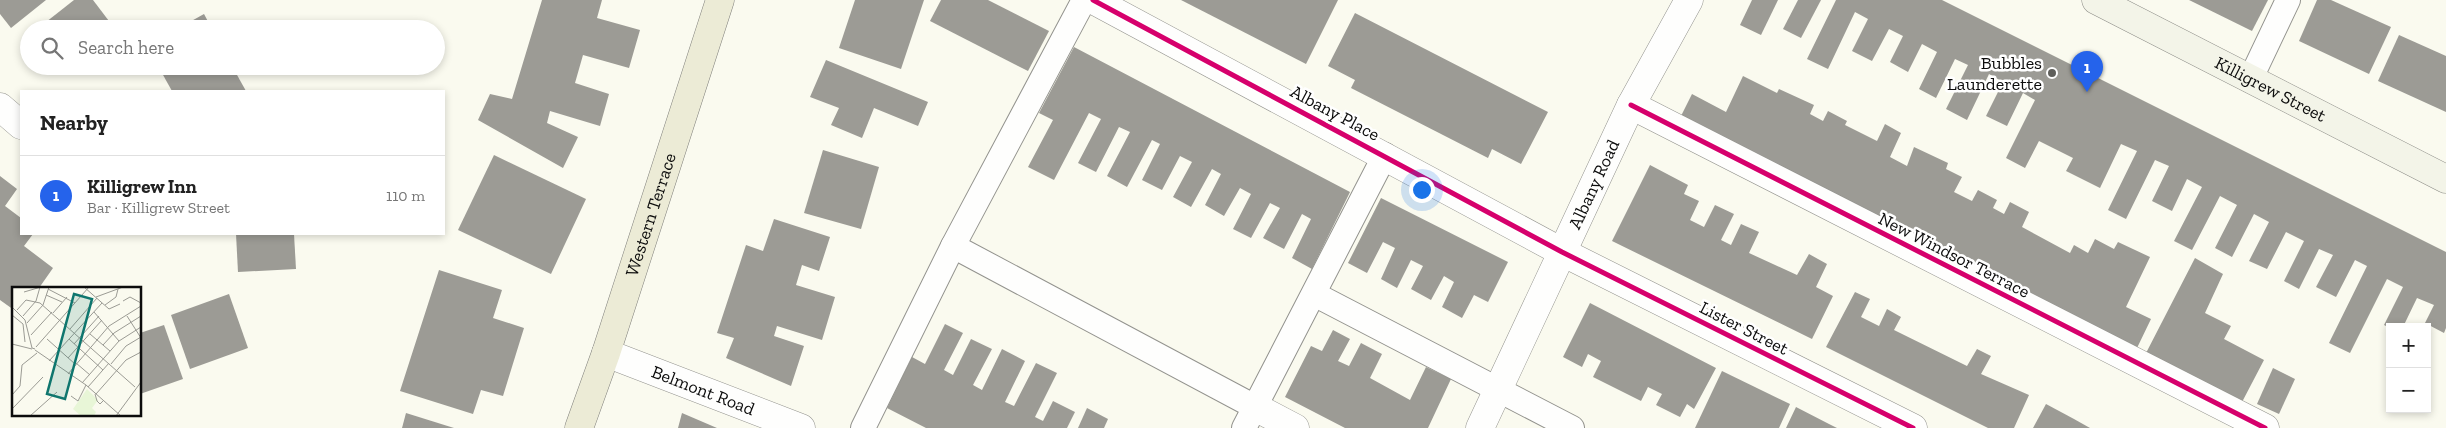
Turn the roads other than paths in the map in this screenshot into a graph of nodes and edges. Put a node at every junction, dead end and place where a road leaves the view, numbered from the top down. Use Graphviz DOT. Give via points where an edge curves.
graph roads {
  1 [pos="720,0"];
  2 [pos="1084,0"];
  3 [pos="1093,0"];
  4 [pos="1689,0"];
  5 [pos="2096,0"];
  6 [pos="2288,0"];
  7 [pos="2250,80"];
  8 [pos="1632,105"];
  9 [pos="0,107"];
  10 [pos="20,125"];
  11 [pos="1384,155"];
  12 [pos="2446,178"];
  13 [pos="953,246"];
  14 [pos="1562,252"];
  15 [pos="1314,294"];
  16 [pos="606,352"];
  17 [pos="1497,391"];
  18 [pos="1249,418"];
  19 [pos="579,428"];
  20 [pos="801,428"];
  21 [pos="863,428"];
  22 [pos="1295,428"];
  23 [pos="1480,428"];
  24 [pos="1572,428"];
  25 [pos="1913,428"];
  26 [pos="2266,428"];
  1 -- 16 [label="main road, Western Terrace"];
  2 -- 13 [label="lane"];
  3 -- 11 [label="street, Albany Place"];
  4 -- 8 [label="street, Albany Road"];
  5 -- 7 [label="street, Killigrew Street"];
  6 -- 7 [label="lane"];
  7 -- 12 [label="street, Killigrew Street"];
  8 -- 14 [label="street, Albany Road"];
  8 -- 26 [label="street, New Windsor Terrace"];
  9 -- 10 [label="street"];
  11 -- 14 [label="street, Albany Place"];
  11 -- 15 [label="lane"];
  13 -- 18 [label="lane"];
  13 -- 21 [label="lane"];
  14 -- 17 [label="street, Albany Road"];
  14 -- 25 [label="street, Lister Street"];
  15 -- 17 [label="lane"];
  15 -- 18 [label="lane"];
  16 -- 19 [label="main road, Western Terrace"];
  16 -- 20 [label="street, Belmont Road"];
  17 -- 23 [label="street, Albany Road"];
  17 -- 24 [label="lane"];
  18 -- 22 [label="street"];
}
